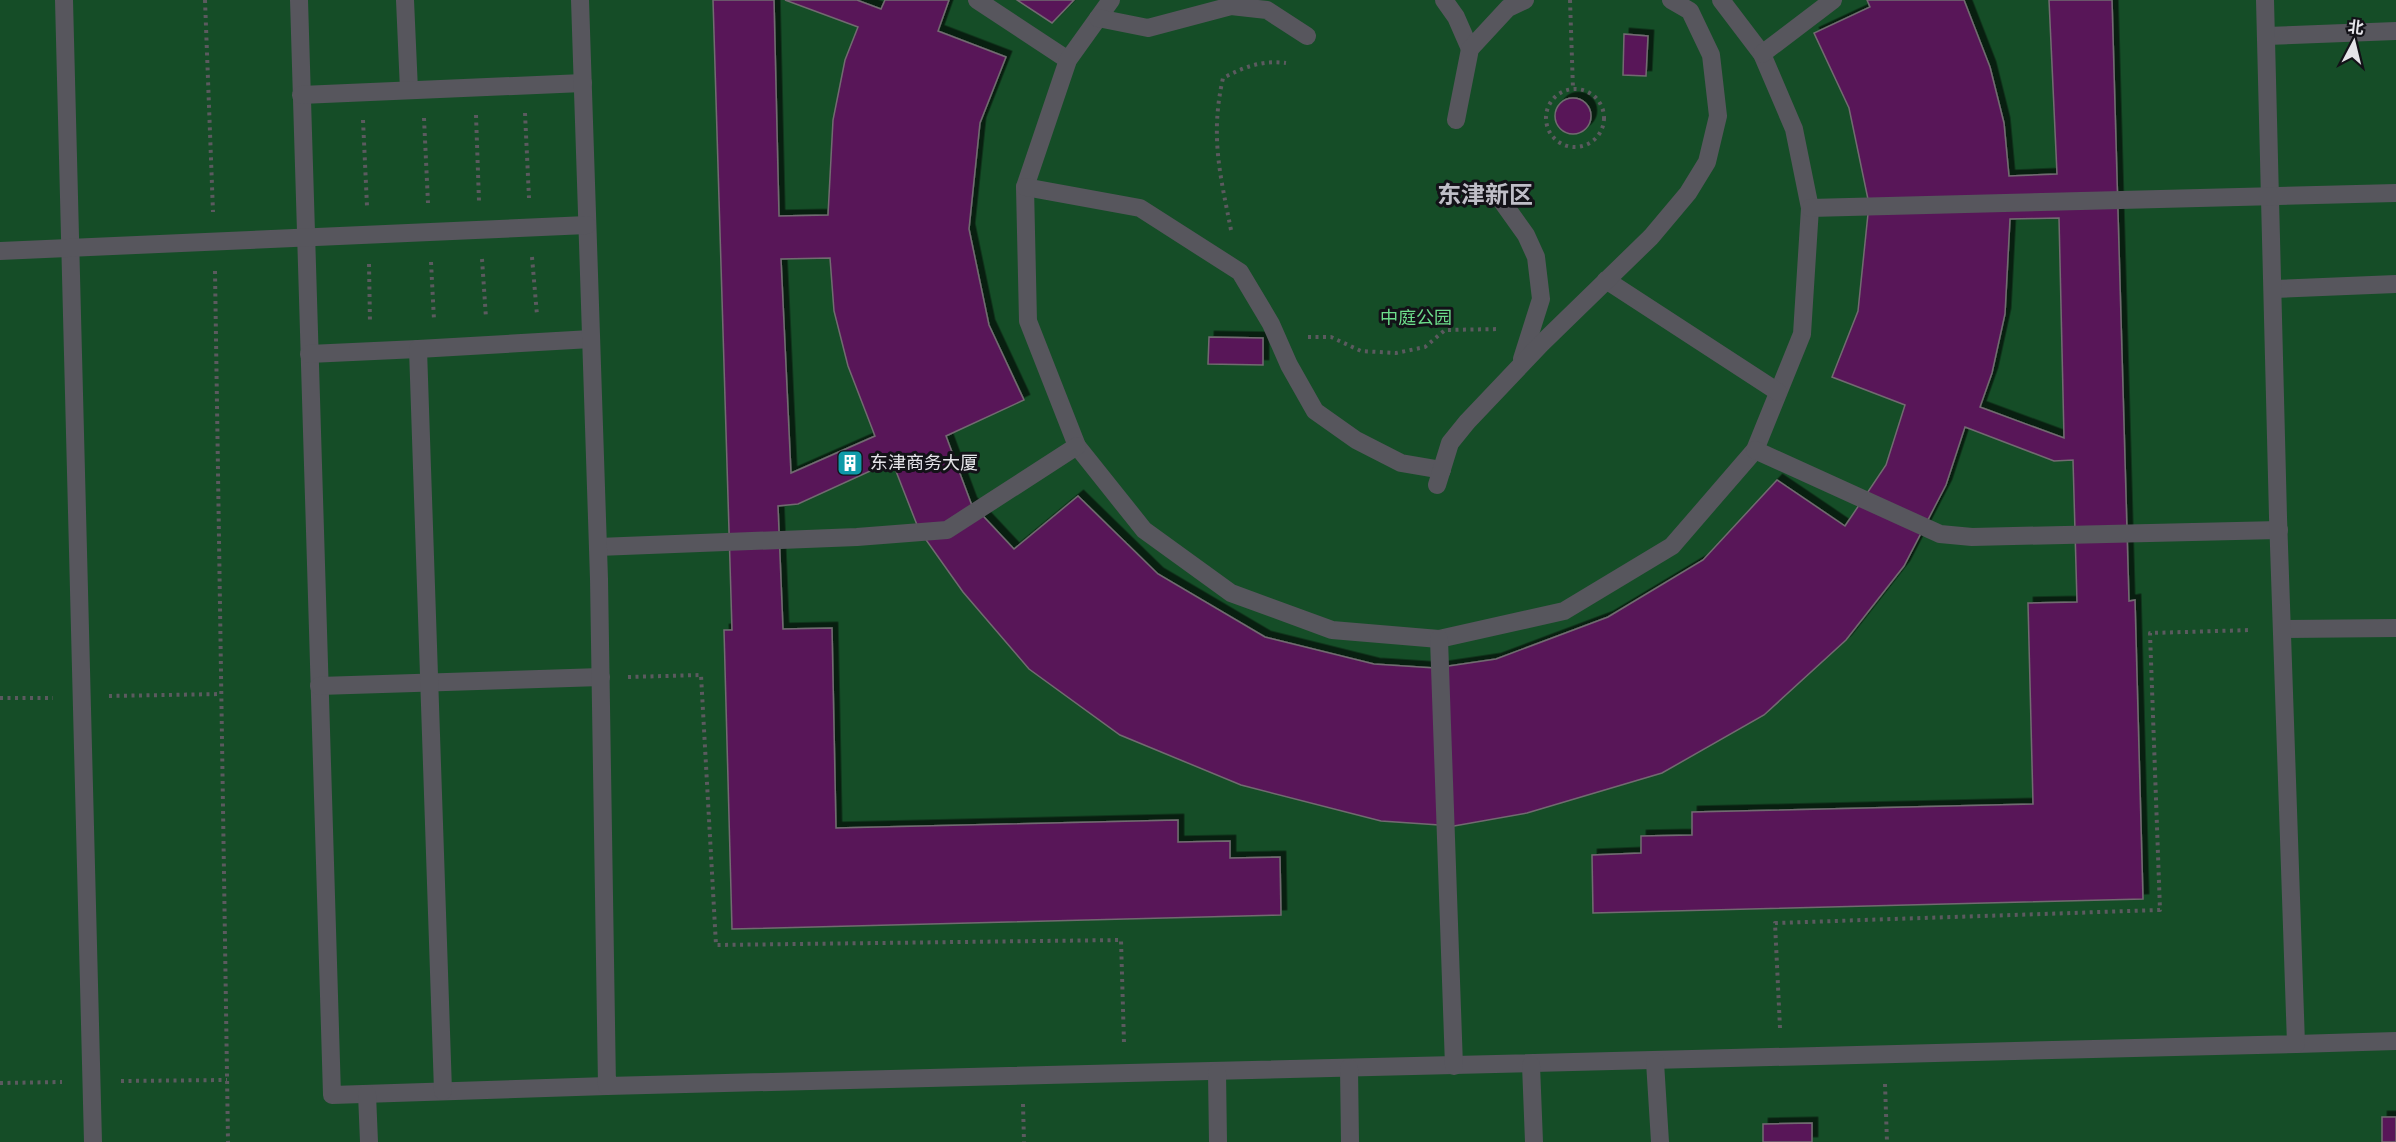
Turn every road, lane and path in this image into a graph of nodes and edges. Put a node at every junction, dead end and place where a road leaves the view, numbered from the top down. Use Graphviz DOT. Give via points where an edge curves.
graph roads {
  1 [pos="64,0"];
  2 [pos="205,0"];
  3 [pos="299,0"];
  4 [pos="405,0"];
  5 [pos="580,0"];
  6 [pos="977,0"];
  7 [pos="1111,0"];
  8 [pos="1444,0"];
  9 [pos="1525,0"];
  10 [pos="1570,0"];
  11 [pos="1671,0"];
  12 [pos="1721,0"];
  13 [pos="1833,0"];
  14 [pos="2265,0"];
  15 [pos="1098,18"];
  16 [pos="2396,31"];
  17 [pos="1307,36"];
  18 [pos="2266,36"];
  19 [pos="1470,50"];
  20 [pos="1762,54"];
  21 [pos="1068,60"];
  22 [pos="1286,63"];
  23 [pos="583,83"];
  24 [pos="1573,89"];
  25 [pos="409,90"];
  26 [pos="301,95"];
  27 [pos="1456,120"];
  28 [pos="1026,187"];
  29 [pos="1496,193"];
  30 [pos="2396,193"];
  31 [pos="2271,198"];
  32 [pos="1810,208"];
  33 [pos="587,225"];
  34 [pos="305,237"];
  35 [pos="214,241"];
  36 [pos="69,248"];
  37 [pos="0,251"];
  38 [pos="1240,272"];
  39 [pos="1606,280"];
  40 [pos="2396,284"];
  41 [pos="2273,289"];
  42 [pos="1532,328"];
  43 [pos="1277,338"];
  44 [pos="591,339"];
  45 [pos="418,349"];
  46 [pos="309,354"];
  47 [pos="1520,366"];
  48 [pos="1778,392"];
  49 [pos="1077,446"];
  50 [pos="1755,450"];
  51 [pos="2279,530"];
  52 [pos="598,547"];
  53 [pos="2396,628"];
  54 [pos="2282,629"];
  55 [pos="1439,639"];
  56 [pos="601,677"];
  57 [pos="429,682"];
  58 [pos="319,686"];
  59 [pos="2396,1041"];
  60 [pos="2296,1044"];
  61 [pos="1884,1056"];
  62 [pos="1781,1058"];
  63 [pos="1655,1062"];
  64 [pos="1531,1065"];
  65 [pos="1454,1066"];
  66 [pos="1349,1068"];
  67 [pos="1217,1072"];
  68 [pos="1125,1074"];
  69 [pos="1021,1076"];
  70 [pos="607,1086"];
  71 [pos="442,1091"];
  72 [pos="367,1094"];
  73 [pos="93,1142"];
  74 [pos="228,1142"];
  75 [pos="369,1142"];
  76 [pos="1024,1142"];
  77 [pos="1218,1142"];
  78 [pos="1350,1142"];
  79 [pos="1534,1142"];
  80 [pos="1660,1142"];
  81 [pos="1887,1142"];
  1 -- 36 [label="street"];
  2 -- 35 [label="path"];
  3 -- 26 [label="street"];
  4 -- 25 [label="street"];
  5 -- 23 [label="street"];
  6 -- 21 [label="street"];
  7 -- 15 [label="street"];
  8 -- 19 [label="street"];
  9 -- 19 [label="street" via="1508,8"];
  10 -- 24 [label="path"];
  11 -- 39 [label="street" via="1690,11 1711,55 1718,116 1707,162 1688,193 1652,237"];
  12 -- 20 [label="street"];
  13 -- 20 [label="street"];
  14 -- 18 [label="street"];
  15 -- 17 [label="street" via="1148,28 1231,6 1267,10"];
  15 -- 21 [label="street"];
  16 -- 18 [label="street"];
  18 -- 31 [label="street"];
  19 -- 27 [label="street"];
  20 -- 32 [label="street" via="1794,129"];
  21 -- 28 [label="street"];
  22 -- 38 [label="path" via="1268,60 1223,78 1216,110 1216,158"];
  23 -- 25 [label="street"];
  23 -- 33 [label="street"];
  24 -- 24 [label="path" via="1556,95 1545,120 1559,143 1579,147 1597,138 1604,109 1591,94"];
  25 -- 26 [label="street"];
  26 -- 34 [label="street"];
  28 -- 38 [label="street" via="1140,207"];
  28 -- 49 [label="street" via="1028,321"];
  29 -- 42 [label="street" via="1536,257 1541,299"];
  30 -- 31 [label="street"];
  31 -- 32 [label="street"];
  31 -- 41 [label="street"];
  32 -- 48 [label="street" via="1802,334"];
  33 -- 34 [label="street"];
  33 -- 44 [label="street"];
  34 -- 35 [label="street"];
  34 -- 46 [label="street"];
  35 -- 36 [label="street"];
  35 -- 74 [label="path"];
  36 -- 37 [label="street"];
  36 -- 73 [label="street"];
  38 -- 43 [label="street"];
  39 -- 47 [label="street"];
  39 -- 48 [label="street"];
  40 -- 41 [label="street"];
  41 -- 51 [label="street"];
  42 -- 43 [label="path" via="1445,330 1425,347 1396,353 1361,351 1331,337"];
  42 -- 47 [label="street"];
  43 -- 47 [label="street" via="1315,411 1356,440 1439,478 1450,443"];
  44 -- 45 [label="street"];
  44 -- 52 [label="street"];
  45 -- 46 [label="street"];
  45 -- 57 [label="street"];
  46 -- 58 [label="street"];
  48 -- 50 [label="street"];
  49 -- 52 [label="street" via="947,530"];
  49 -- 55 [label="street" via="1144,530 1231,593 1332,630"];
  50 -- 51 [label="street" via="1940,534 1972,537"];
  50 -- 55 [label="street" via="1672,546 1563,611"];
  51 -- 54 [label="street"];
  52 -- 56 [label="street"];
  53 -- 54 [label="street"];
  54 -- 60 [label="street"];
  54 -- 62 [label="path" via="2150,633 2160,910 1775,923"];
  55 -- 65 [label="street"];
  56 -- 57 [label="street"];
  56 -- 68 [label="path" via="701,675 716,945 1121,940"];
  56 -- 70 [label="street"];
  57 -- 58 [label="street"];
  57 -- 71 [label="street"];
  58 -- 72 [label="street" via="332,1095"];
  59 -- 60 [label="street"];
  60 -- 61 [label="street"];
  61 -- 62 [label="street"];
  61 -- 81 [label="path"];
  62 -- 63 [label="street"];
  63 -- 64 [label="street"];
  63 -- 80 [label="street"];
  64 -- 65 [label="street"];
  64 -- 79 [label="street"];
  65 -- 66 [label="street"];
  66 -- 67 [label="street"];
  66 -- 78 [label="street"];
  67 -- 68 [label="street"];
  67 -- 77 [label="street"];
  68 -- 69 [label="street"];
  69 -- 70 [label="street"];
  69 -- 76 [label="path"];
  70 -- 71 [label="street"];
  71 -- 72 [label="street"];
  72 -- 75 [label="street"];
}
